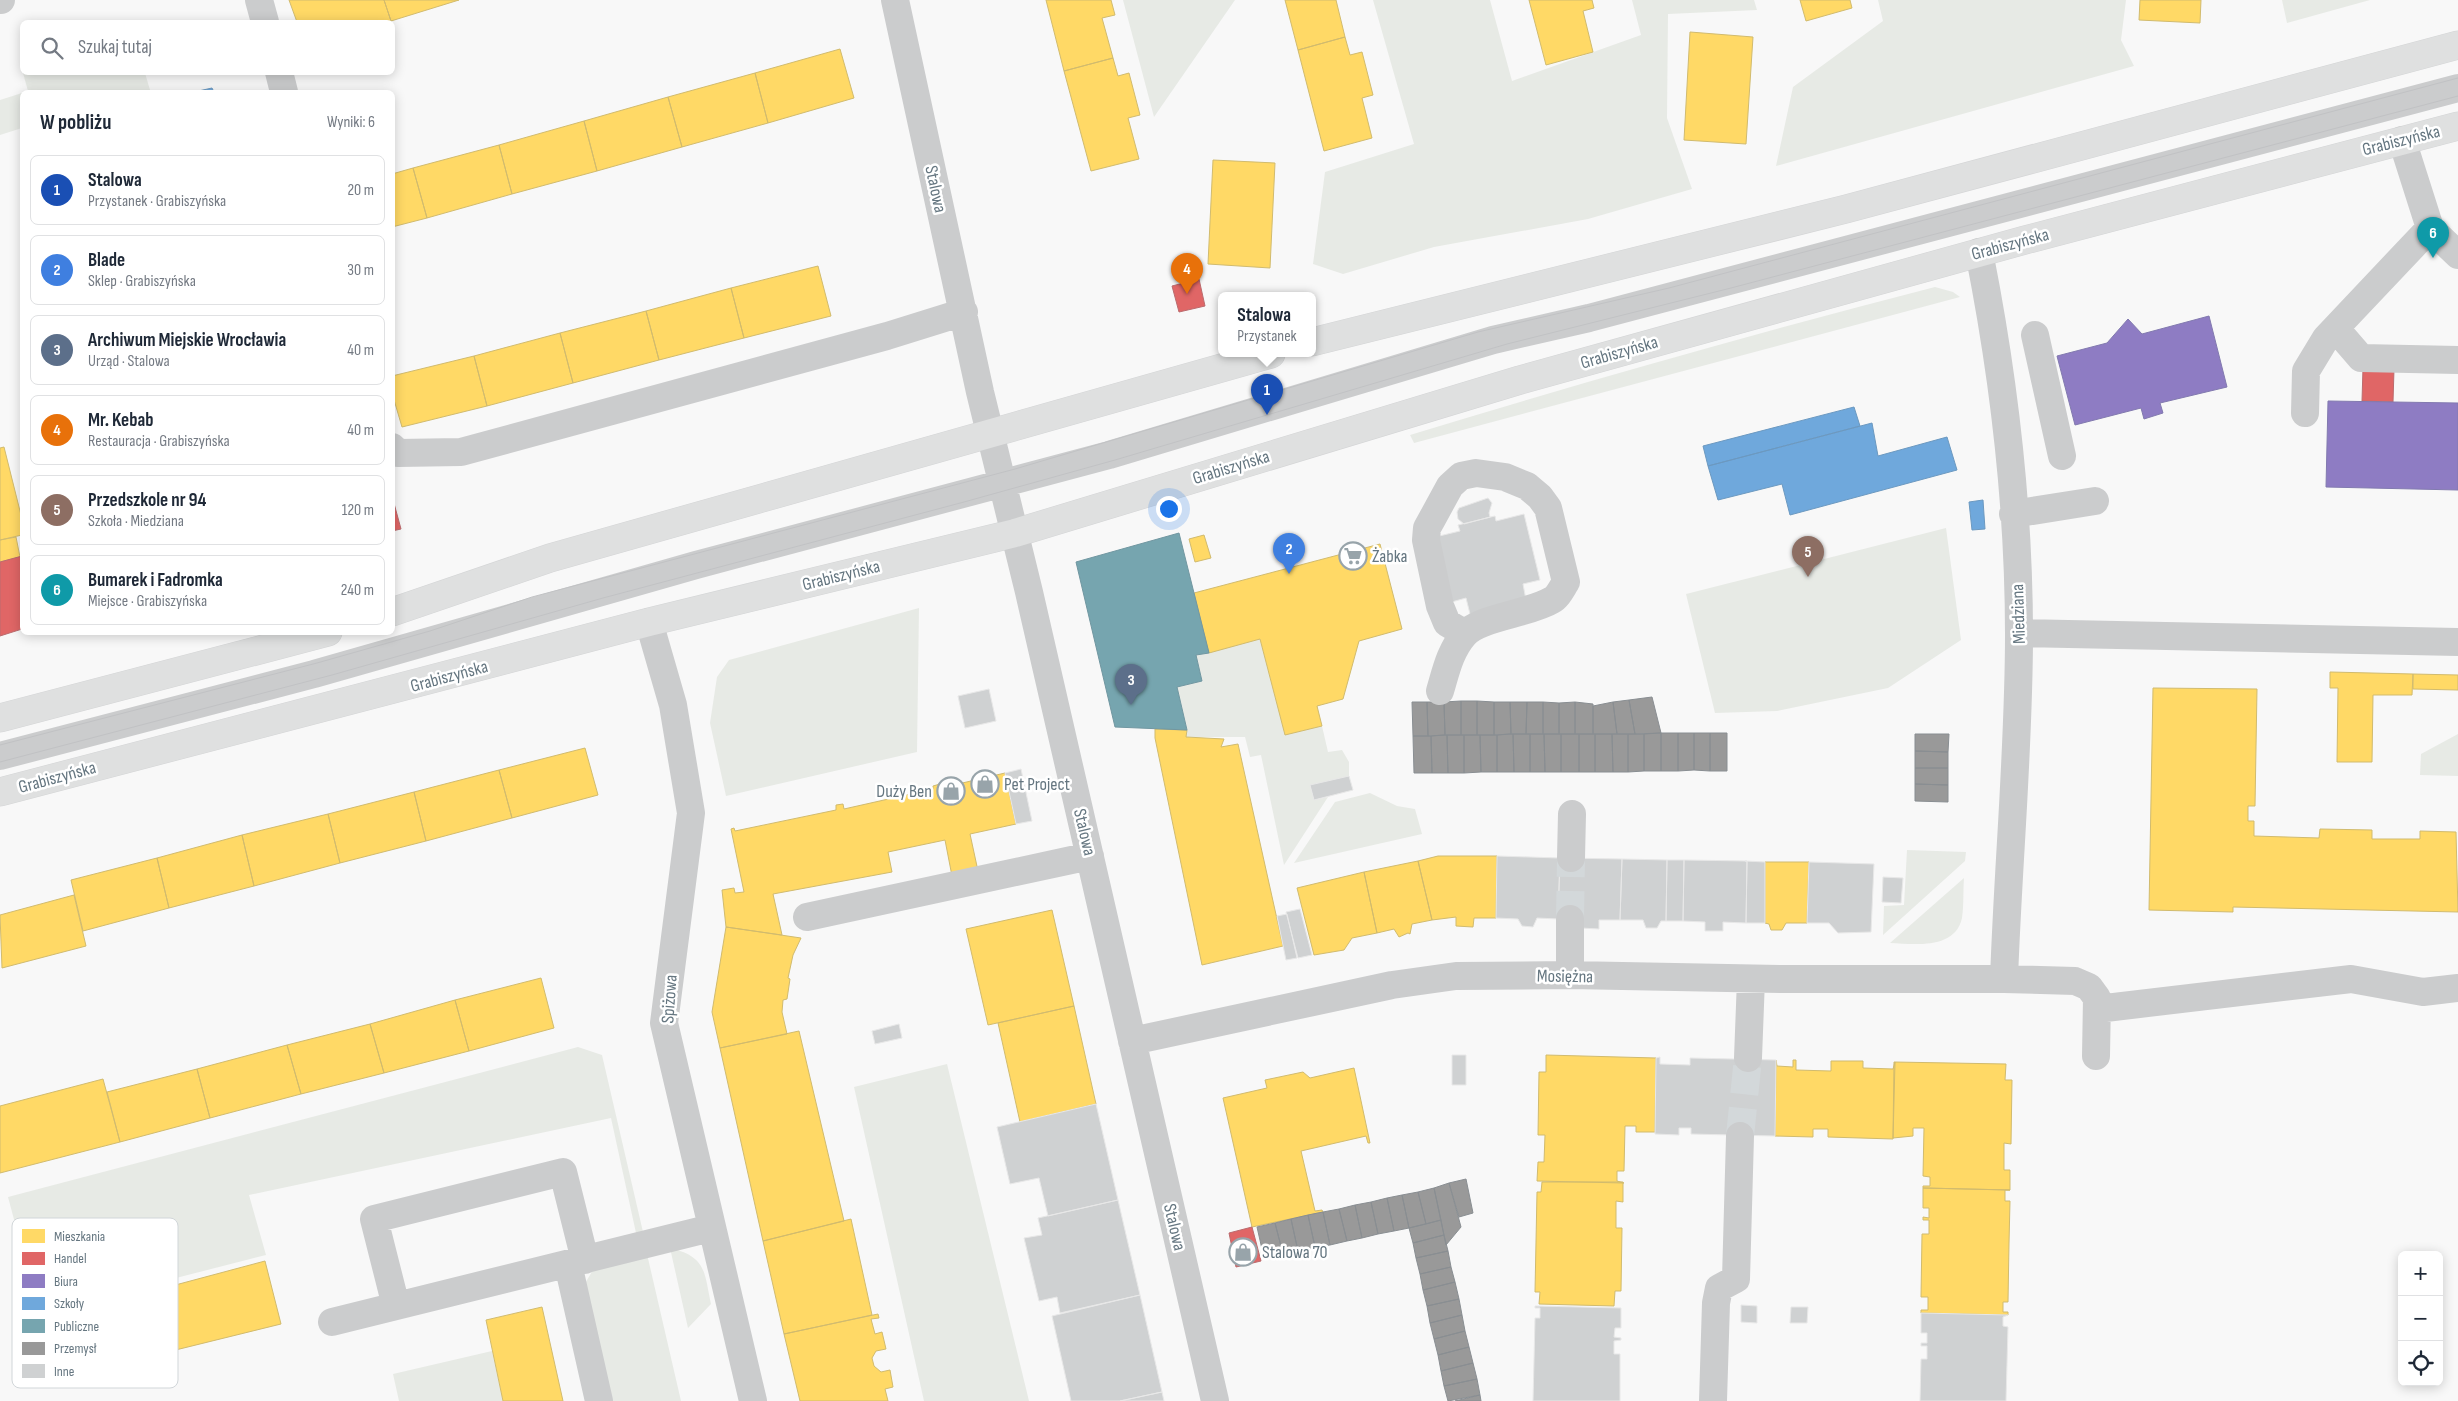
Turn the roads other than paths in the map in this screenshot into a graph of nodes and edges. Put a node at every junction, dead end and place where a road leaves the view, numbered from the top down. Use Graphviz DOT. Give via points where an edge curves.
graph roads {
  1 [pos="259,0"];
  2 [pos="895,0"];
  3 [pos="264,20"];
  4 [pos="2458,45"];
  5 [pos="279,75"];
  6 [pos="2458,88"];
  7 [pos="283,90"];
  8 [pos="2458,126"];
  9 [pos="2402,140"];
  10 [pos="2430,228"];
  11 [pos="1979,252"];
  12 [pos="2458,255"];
  13 [pos="964,312"];
  14 [pos="2336,329"];
  15 [pos="2035,335"];
  16 [pos="1316,341"];
  17 [pos="1260,357"];
  18 [pos="2458,360"];
  19 [pos="2305,413"];
  20 [pos="990,433"];
  21 [pos="395,450"];
  22 [pos="2062,456"];
  23 [pos="1001,484"];
  24 [pos="2095,501"];
  25 [pos="2013,514"];
  26 [pos="1015,533"];
  27 [pos="395,611"];
  28 [pos="649,622"];
  29 [pos="2019,633"];
  30 [pos="1464,634"];
  31 [pos="317,635"];
  32 [pos="2458,642"];
  33 [pos="1440,691"];
  34 [pos="0,718"];
  35 [pos="0,756"];
  36 [pos="0,792"];
  37 [pos="1572,814"];
  38 [pos="1090,856"];
  39 [pos="1572,858"];
  40 [pos="807,916"];
  41 [pos="1570,920"];
  42 [pos="1570,975"];
  43 [pos="1751,979"];
  44 [pos="2004,979"];
  45 [pos="2458,988"];
  46 [pos="2097,1009"];
  47 [pos="1132,1041"];
  48 [pos="2096,1056"];
  49 [pos="1748,1058"];
  50 [pos="1740,1136"];
  51 [pos="711,1228"];
  52 [pos="577,1262"];
  53 [pos="396,1306"];
  54 [pos="332,1322"];
  55 [pos="600,1401"];
  56 [pos="753,1401"];
  57 [pos="1216,1401"];
  58 [pos="1712,1401"];
  1 -- 3 [label="street"];
  2 -- 13 [label="street, Stalowa"];
  4 -- 16 [label="main road" via="1836,211"];
  5 -- 7 [label="street"];
  6 -- 23 [label="street" via="1589,318 1493,340"];
  8 -- 9 [label="main road, Grabiszyńska"];
  9 -- 10 [label="street"];
  9 -- 11 [label="main road, Grabiszyńska"];
  10 -- 12 [label="street"];
  10 -- 14 [label="street"];
  11 -- 25 [label="street, Miedziana" via="1992,317 2008,442"];
  11 -- 26 [label="main road, Grabiszyńska" via="1520,380"];
  13 -- 20 [label="street, Stalowa"];
  13 -- 21 [label="street" via="887,336 460,452 398,453"];
  14 -- 18 [label="street" via="2361,358"];
  14 -- 19 [label="street" via="2326,338 2306,371"];
  15 -- 22 [label="street"];
  17 -- 20 [label="main road"];
  20 -- 23 [label="street, Stalowa"];
  20 -- 27 [label="main road" via="550,558"];
  23 -- 26 [label="street, Stalowa"];
  23 -- 35 [label="street" via="696,565 314,674"];
  24 -- 25 [label="street"];
  25 -- 29 [label="street, Miedziana"];
  26 -- 28 [label="main road, Grabiszyńska"];
  26 -- 38 [label="street, Stalowa"];
  28 -- 36 [label="main road, Grabiszyńska"];
  28 -- 51 [label="street, Spiżowa" via="673,705 691,813 664,1023"];
  29 -- 32 [label="street"];
  29 -- 44 [label="street, Miedziana"];
  30 -- 30 [label="street" via="1447,623 1440,606 1426,540 1427,528 1450,486 1460,476 1476,473 1505,476 1527,486 1548,508 1566,582 1554,599 1526,612 1485,622"];
  30 -- 33 [label="street" via="1449,658"];
  31 -- 34 [label="main road"];
  37 -- 39 [label="street"];
  38 -- 40 [label="street"];
  38 -- 47 [label="street, Stalowa"];
  41 -- 42 [label="street"];
  42 -- 43 [label="street, Mosiężna"];
  42 -- 47 [label="street, Mosiężna" via="1456,976 1393,994"];
  43 -- 44 [label="street, Mosiężna"];
  43 -- 49 [label="street"];
  44 -- 46 [label="street, Mosiężna" via="2075,981 2090,987 2097,998"];
  45 -- 46 [label="street" via="2423,992 2351,979"];
  46 -- 48 [label="street"];
  47 -- 57 [label="street, Stalowa"];
  50 -- 58 [label="street" via="1736,1279 1719,1288 1716,1303"];
  51 -- 52 [label="street"];
  51 -- 56 [label="street, Spiżowa"];
  52 -- 53 [label="street"];
  52 -- 53 [label="street" via="563,1172 374,1219"];
  52 -- 55 [label="street"];
  53 -- 54 [label="street"];
}
